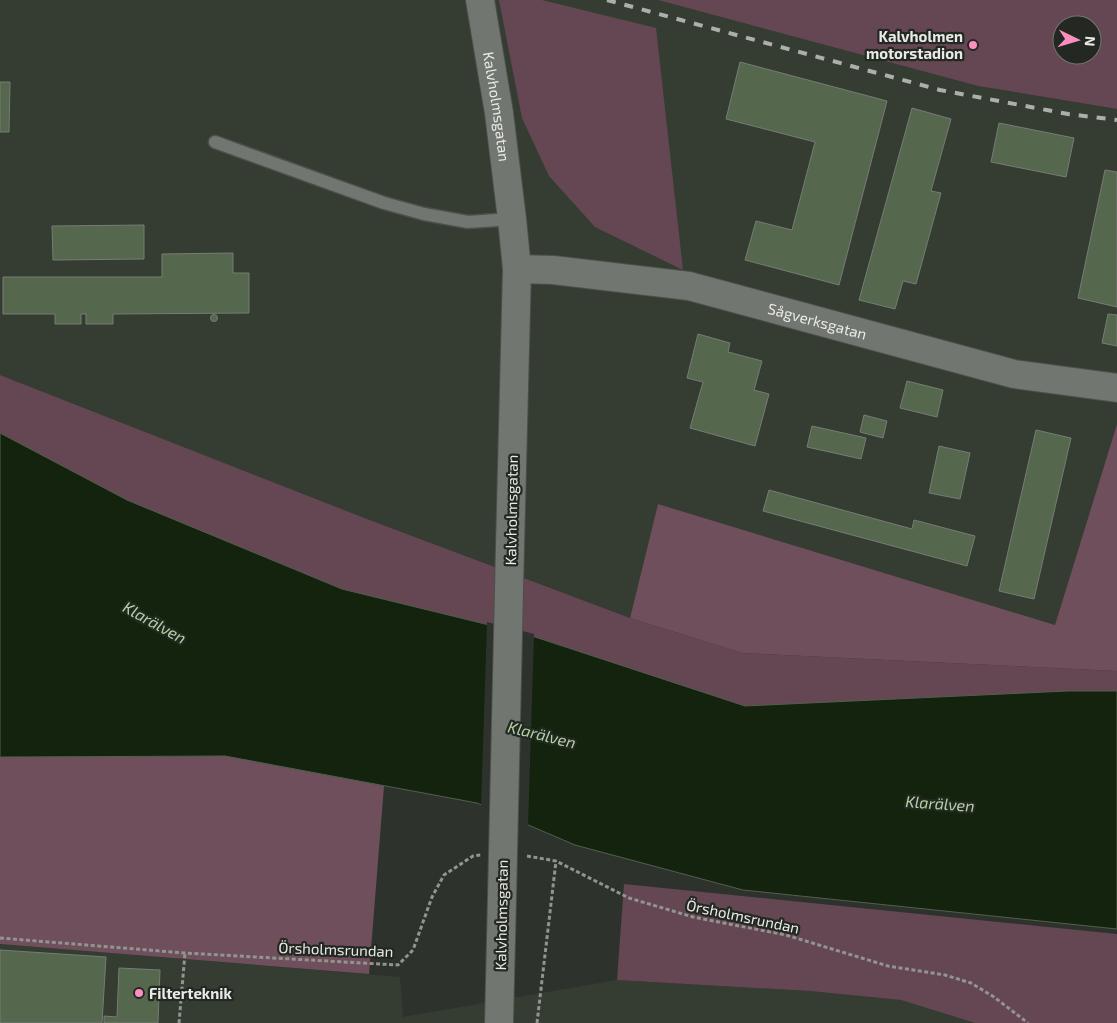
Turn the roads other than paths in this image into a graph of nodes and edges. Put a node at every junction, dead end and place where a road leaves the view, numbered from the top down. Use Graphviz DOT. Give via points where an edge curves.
graph roads {
  1 [pos="480,0"];
  2 [pos="215,142"];
  3 [pos="512,219"];
  4 [pos="517,269"];
  5 [pos="1117,388"];
  6 [pos="499,1023"];
  1 -- 3 [label="street, Kalvholmsgatan"];
  2 -- 3 [label="lane" via="384,203 424,214 468,222"];
  3 -- 4 [label="street, Kalvholmsgatan"];
  4 -- 5 [label="street, Sågverksgatan" via="553,270 689,286 1014,374"];
  4 -- 6 [label="street, Kalvholmsgatan, bridge"];
}
